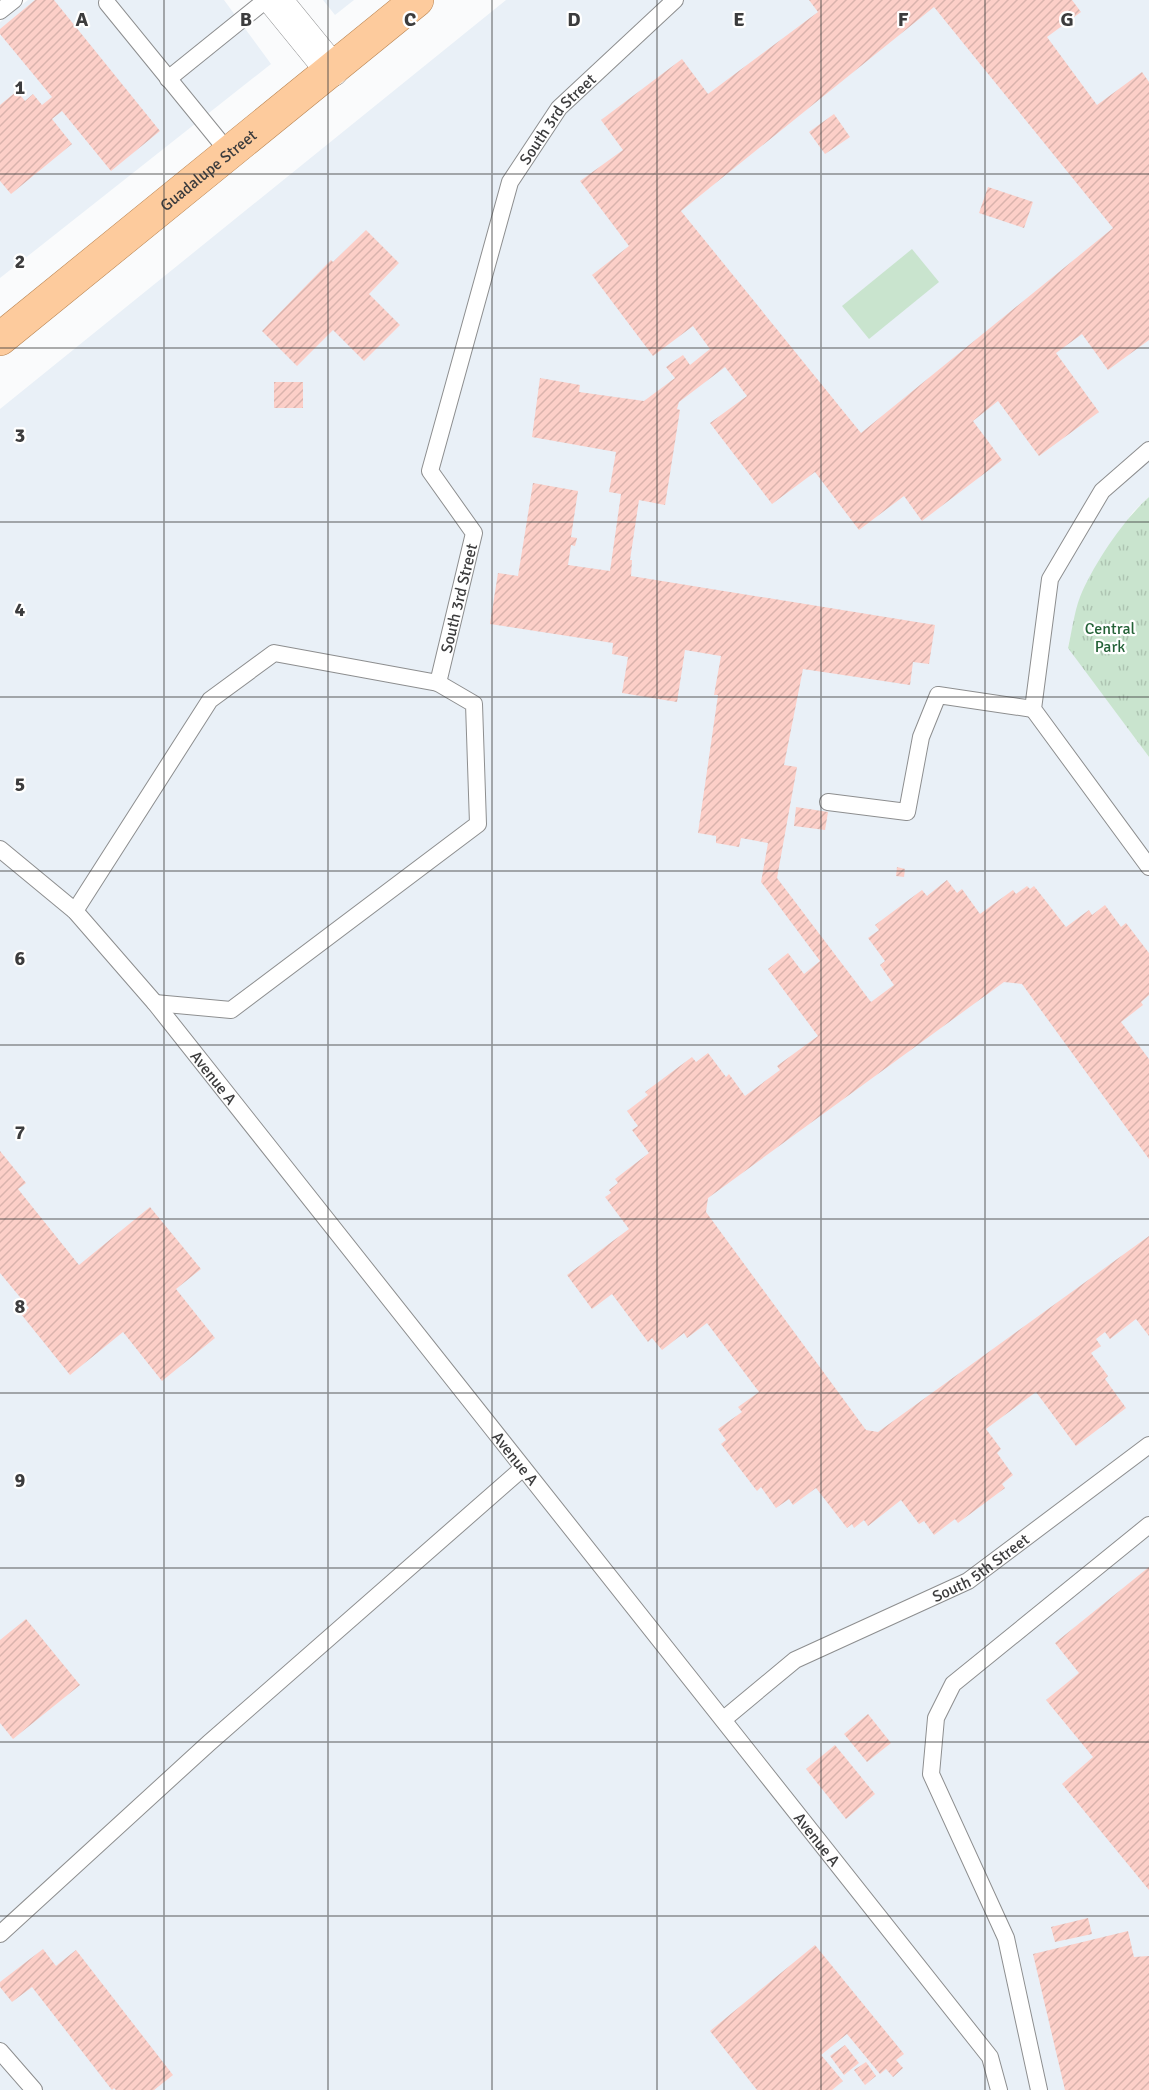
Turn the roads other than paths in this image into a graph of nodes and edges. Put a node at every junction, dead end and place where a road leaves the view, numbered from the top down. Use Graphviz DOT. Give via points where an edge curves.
graph roads {
  1 [pos="14,0"];
  2 [pos="266,0"];
  3 [pos="275,0"];
  4 [pos="417,0"];
  5 [pos="675,0"];
  6 [pos="107,3"];
  7 [pos="0,11"];
  8 [pos="332,70"];
  9 [pos="168,79"];
  10 [pos="230,154"];
  11 [pos="0,339"];
  12 [pos="1149,450"];
  13 [pos="438,683"];
  14 [pos="1033,709"];
  15 [pos="828,802"];
  16 [pos="0,849"];
  17 [pos="1149,867"];
  18 [pos="75,911"];
  19 [pos="156,1003"];
  20 [pos="1149,1445"];
  21 [pos="524,1468"];
  22 [pos="1149,1525"];
  23 [pos="724,1719"];
  24 [pos="0,1934"];
  25 [pos="0,2051"];
  26 [pos="34,2090"];
  27 [pos="999,2090"];
  28 [pos="1039,2090"];
  1 -- 7 [label="lane"];
  2 -- 9 [label="lane"];
  3 -- 8 [label="street"];
  4 -- 8 [label="main road, Guadalupe Street"];
  5 -- 13 [label="lane, South 3rd Street" via="559,108 510,182 430,471 474,533"];
  6 -- 9 [label="lane"];
  8 -- 10 [label="main road, Guadalupe Street"];
  9 -- 10 [label="lane"];
  10 -- 11 [label="main road, Guadalupe Street"];
  12 -- 14 [label="lane" via="1102,491 1050,579"];
  13 -- 18 [label="lane" via="274,653 210,700"];
  13 -- 19 [label="lane" via="474,704 478,824 231,1010"];
  14 -- 15 [label="lane" via="938,695 921,737 908,812"];
  14 -- 17 [label="lane"];
  16 -- 18 [label="lane, Avenue A"];
  18 -- 19 [label="lane, Avenue A"];
  19 -- 21 [label="lane, Avenue A"];
  20 -- 23 [label="lane, South 5th Street" via="968,1581 795,1660"];
  21 -- 23 [label="lane, Avenue A"];
  21 -- 24 [label="lane" via="209,1743"];
  22 -- 28 [label="lane" via="953,1684 936,1718 931,1774 1006,1938"];
  23 -- 27 [label="lane, Avenue A" via="990,2057"];
  25 -- 26 [label="lane"];
}
